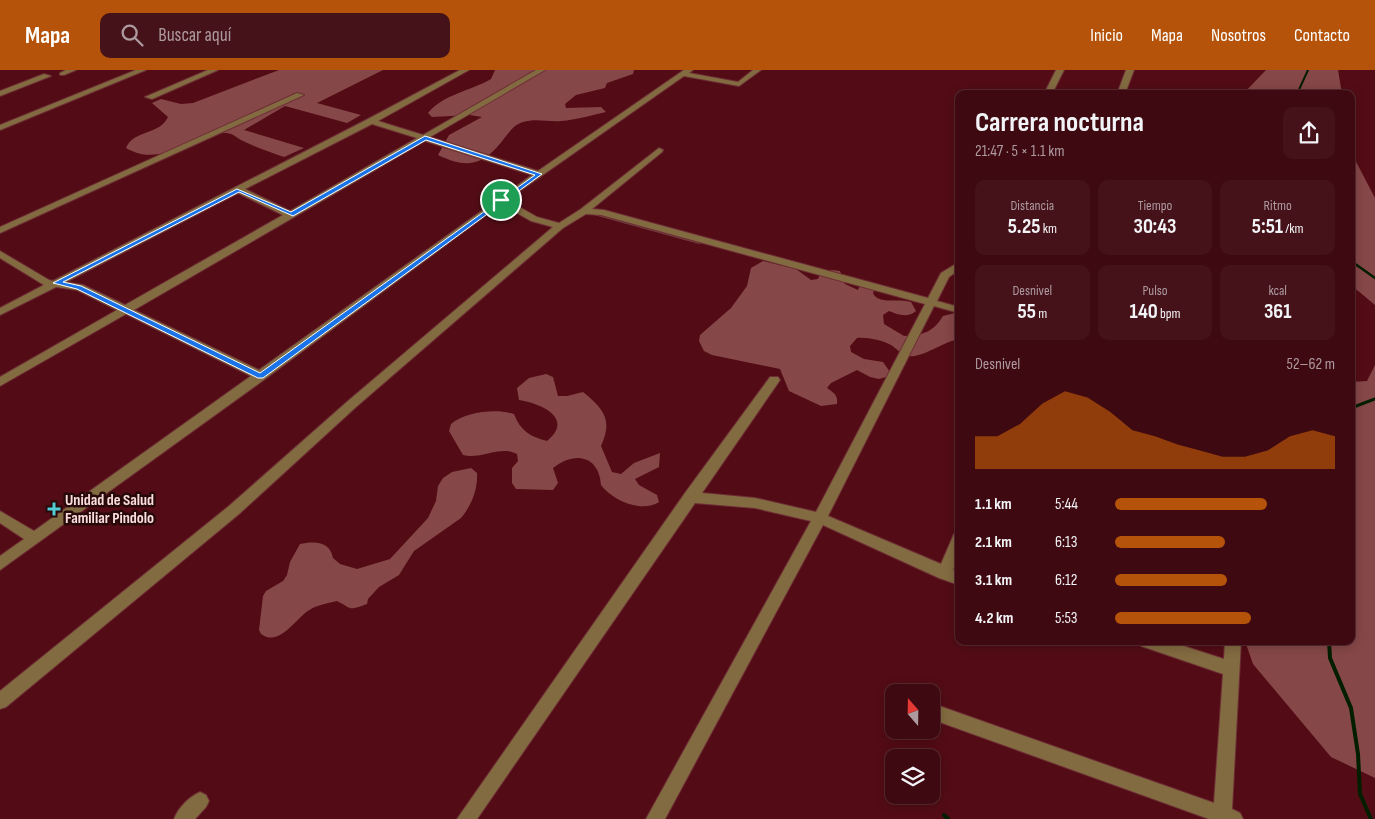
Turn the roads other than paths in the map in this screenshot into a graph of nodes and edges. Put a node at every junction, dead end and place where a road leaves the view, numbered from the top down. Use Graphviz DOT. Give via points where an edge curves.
graph roads {
  1 [pos="72,70"];
  2 [pos="142,70"];
  3 [pos="214,70"];
  4 [pos="465,70"];
  5 [pos="541,70"];
  6 [pos="757,70"];
  7 [pos="1060,70"];
  8 [pos="1130,70"];
  9 [pos="686,72"];
  10 [pos="62,74"];
  11 [pos="47,76"];
  12 [pos="0,82"];
  13 [pos="16,88"];
  14 [pos="1050,90"];
  15 [pos="1122,90"];
  16 [pos="0,94"];
  17 [pos="300,95"];
  18 [pos="149,97"];
  19 [pos="371,121"];
  20 [pos="0,128"];
  21 [pos="425,138"];
  22 [pos="659,150"];
  23 [pos="539,174"];
  24 [pos="239,190"];
  25 [pos="501,200"];
  26 [pos="584,211"];
  27 [pos="291,215"];
  28 [pos="560,226"];
  29 [pos="0,230"];
  30 [pos="0,254"];
  31 [pos="955,268"];
  32 [pos="57,283"];
  33 [pos="932,303"];
  34 [pos="955,309"];
  35 [pos="125,310"];
  36 [pos="0,312"];
  37 [pos="261,376"];
  38 [pos="774,380"];
  39 [pos="0,382"];
  40 [pos="690,497"];
  41 [pos="0,516"];
  42 [pos="820,518"];
  43 [pos="35,539"];
  44 [pos="955,548"];
  45 [pos="0,564"];
  46 [pos="944,574"];
  47 [pos="955,578"];
  48 [pos="1158,645"];
  49 [pos="1233,645"];
  50 [pos="1231,670"];
  51 [pos="0,701"];
  52 [pos="940,714"];
  53 [pos="200,801"];
  54 [pos="1226,818"];
  55 [pos="183,819"];
  56 [pos="466,819"];
  57 [pos="655,819"];
  1 -- 10 [label="street"];
  2 -- 20 [label="street"];
  3 -- 18 [label="street"];
  4 -- 19 [label="street"];
  5 -- 21 [label="street"];
  6 -- 9 [label="street" via="739,84"];
  7 -- 14 [label="street"];
  8 -- 15 [label="street"];
  9 -- 23 [label="street"];
  11 -- 13 [label="street"];
  12 -- 13 [label="street"];
  13 -- 16 [label="street"];
  17 -- 29 [label="street"];
  19 -- 21 [label="street"];
  19 -- 24 [label="street"];
  21 -- 23 [label="street"];
  21 -- 27 [label="street"];
  22 -- 26 [label="street"];
  23 -- 25 [label="street"];
  24 -- 27 [label="street"];
  24 -- 32 [label="street"];
  25 -- 28 [label="street" via="534,219"];
  25 -- 37 [label="street"];
  26 -- 28 [label="street"];
  26 -- 33 [label="street" via="596,217"];
  27 -- 35 [label="street"];
  28 -- 51 [label="street" via="234,510"];
  30 -- 32 [label="street" via="46,283"];
  31 -- 33 [label="street" via="946,275"];
  32 -- 35 [label="street" via="79,287"];
  32 -- 36 [label="street"];
  33 -- 34 [label="street"];
  33 -- 42 [label="street"];
  35 -- 37 [label="street"];
  35 -- 39 [label="street"];
  37 -- 43 [label="street"];
  38 -- 40 [label="street"];
  40 -- 42 [label="street" via="755,503"];
  40 -- 56 [label="street"];
  41 -- 43 [label="street"];
  42 -- 46 [label="street"];
  42 -- 57 [label="street"];
  43 -- 45 [label="street"];
  44 -- 46 [label="street"];
  46 -- 47 [label="street"];
  48 -- 50 [label="street"];
  49 -- 50 [label="street"];
  50 -- 54 [label="street"];
  52 -- 54 [label="street"];
  53 -- 55 [label="street"];
}
